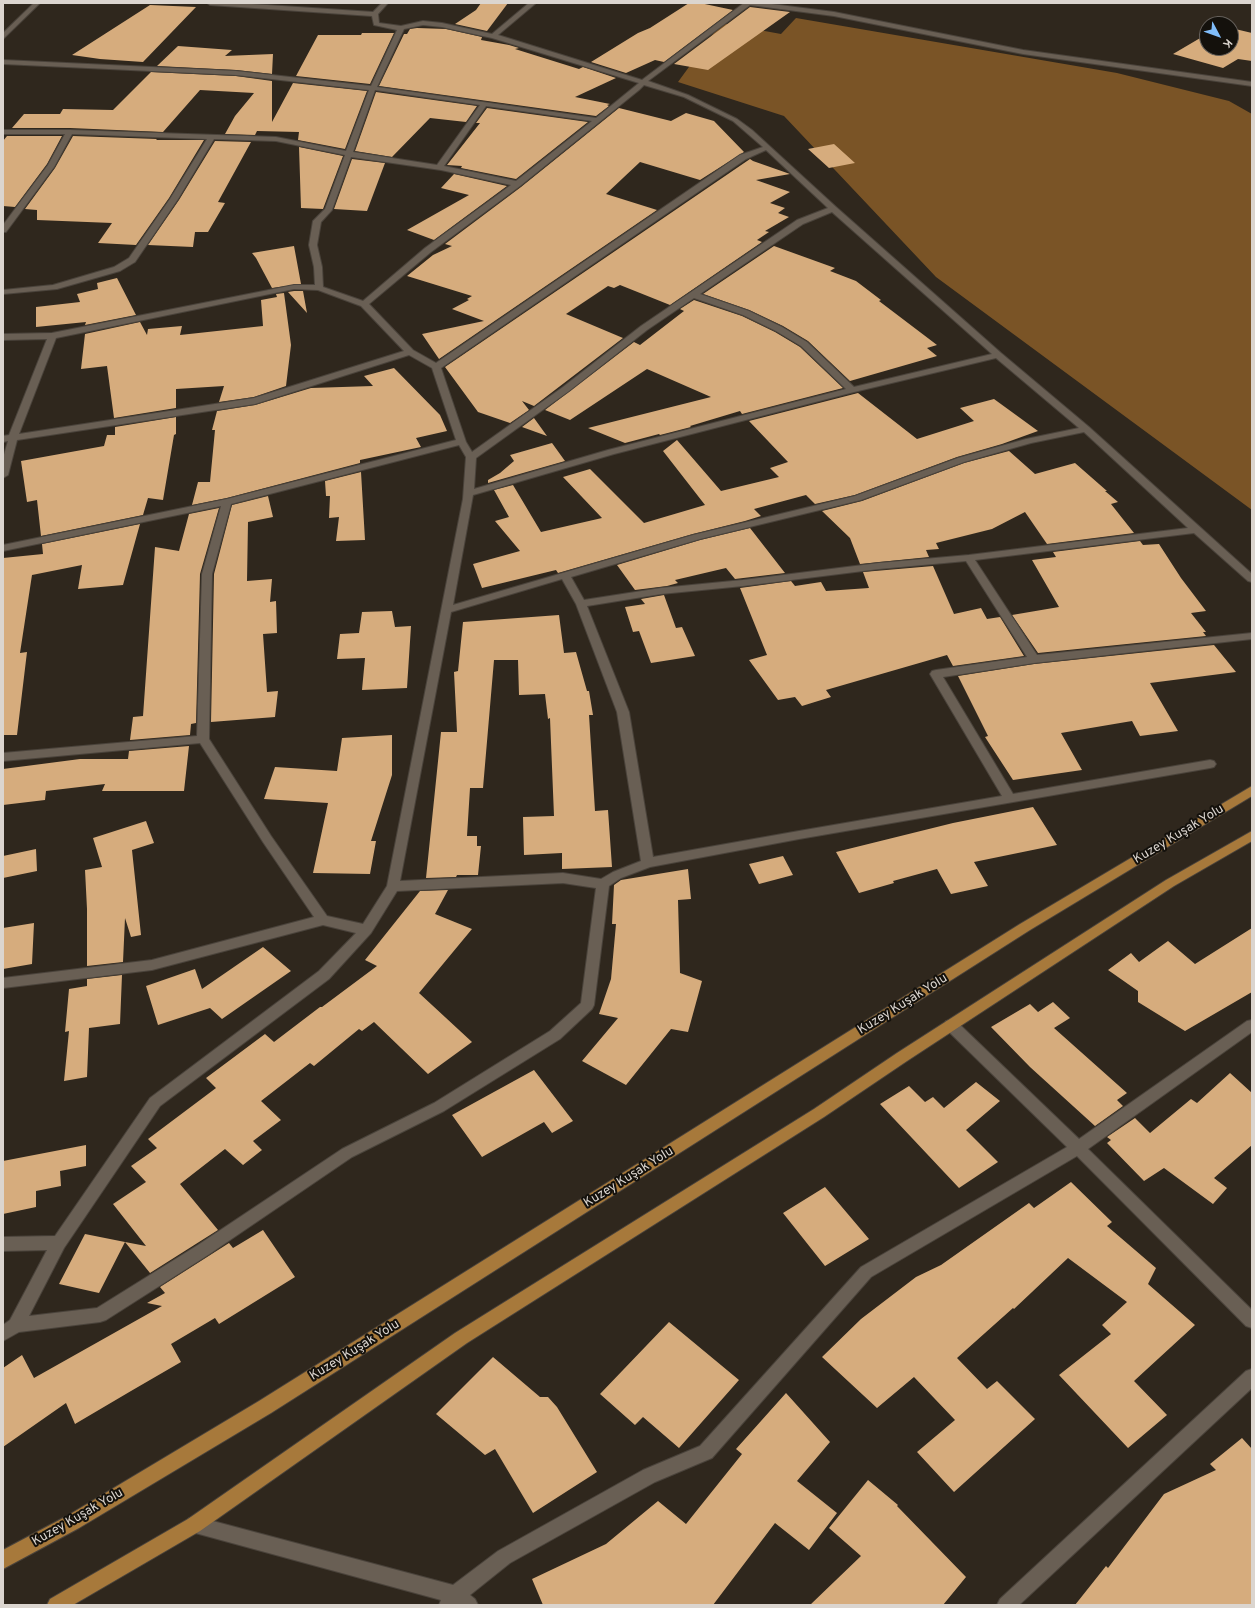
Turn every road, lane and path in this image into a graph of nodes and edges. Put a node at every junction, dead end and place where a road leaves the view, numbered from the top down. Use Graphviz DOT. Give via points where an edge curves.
graph roads {
  1 [pos="37,3"];
  2 [pos="210,3"];
  3 [pos="385,3"];
  4 [pos="533,3"];
  5 [pos="749,3"];
  6 [pos="375,14"];
  7 [pos="401,28"];
  8 [pos="493,36"];
  9 [pos="3,37"];
  10 [pos="3,62"];
  11 [pos="643,82"];
  12 [pos="1252,84"];
  13 [pos="373,88"];
  14 [pos="484,104"];
  15 [pos="597,120"];
  16 [pos="3,132"];
  17 [pos="70,132"];
  18 [pos="212,136"];
  19 [pos="768,148"];
  20 [pos="349,154"];
  21 [pos="439,168"];
  22 [pos="517,184"];
  23 [pos="833,209"];
  24 [pos="3,230"];
  25 [pos="319,288"];
  26 [pos="3,292"];
  27 [pos="695,295"];
  28 [pos="364,304"];
  29 [pos="52,336"];
  30 [pos="3,337"];
  31 [pos="410,352"];
  32 [pos="998,355"];
  33 [pos="436,367"];
  34 [pos="852,390"];
  35 [pos="1086,429"];
  36 [pos="13,438"];
  37 [pos="3,439"];
  38 [pos="461,442"];
  39 [pos="471,457"];
  40 [pos="3,475"];
  41 [pos="469,493"];
  42 [pos="227,502"];
  43 [pos="1196,530"];
  44 [pos="3,548"];
  45 [pos="969,558"];
  46 [pos="565,575"];
  47 [pos="1252,579"];
  48 [pos="581,604"];
  49 [pos="446,610"];
  50 [pos="1252,636"];
  51 [pos="1034,659"];
  52 [pos="203,739"];
  53 [pos="3,757"];
  54 [pos="1210,764"];
  55 [pos="1252,790"];
  56 [pos="1010,799"];
  57 [pos="1252,835"];
  58 [pos="648,863"];
  59 [pos="603,884"];
  60 [pos="393,886"];
  61 [pos="323,920"];
  62 [pos="366,930"];
  63 [pos="3,983"];
  64 [pos="951,1025"];
  65 [pos="1252,1025"];
  66 [pos="1078,1148"];
  67 [pos="59,1243"];
  68 [pos="3,1244"];
  69 [pos="1252,1321"];
  70 [pos="16,1325"];
  71 [pos="3,1334"];
  72 [pos="1252,1376"];
  73 [pos="194,1524"];
  74 [pos="3,1560"];
  75 [pos="458,1602"];
  76 [pos="56,1605"];
  77 [pos="1006,1605"];
  1 -- 9 [label="street"];
  2 -- 6 [label="street"];
  3 -- 6 [label="street"];
  4 -- 8 [label="street"];
  5 -- 11 [label="street"];
  5 -- 12 [label="street" via="834,14 1023,52"];
  6 -- 7 [label="street" via="376,24"];
  7 -- 8 [label="street" via="423,23"];
  7 -- 13 [label="street"];
  8 -- 11 [label="street"];
  10 -- 13 [label="street" via="236,73"];
  11 -- 15 [label="street"];
  11 -- 19 [label="street" via="686,96 735,120"];
  13 -- 14 [label="street"];
  13 -- 20 [label="street"];
  14 -- 15 [label="street"];
  14 -- 21 [label="street"];
  15 -- 22 [label="street"];
  16 -- 17 [label="street"];
  17 -- 18 [label="street"];
  17 -- 24 [label="street" via="51,165"];
  18 -- 20 [label="street" via="276,139"];
  18 -- 26 [label="street" via="174,199 132,260 117,269 54,287"];
  19 -- 23 [label="street"];
  19 -- 33 [label="street" via="743,157"];
  20 -- 21 [label="street"];
  20 -- 25 [label="street" via="328,210 317,221 313,245"];
  21 -- 22 [label="street"];
  22 -- 28 [label="street" via="428,250"];
  23 -- 27 [label="street" via="800,222"];
  23 -- 32 [label="street"];
  25 -- 28 [label="street"];
  25 -- 29 [label="street" via="294,287"];
  27 -- 34 [label="street" via="746,313 804,344"];
  27 -- 39 [label="street" via="644,328 566,389"];
  28 -- 31 [label="street"];
  29 -- 30 [label="street"];
  29 -- 36 [label="street"];
  31 -- 33 [label="street"];
  31 -- 36 [label="street" via="255,401"];
  32 -- 34 [label="street"];
  32 -- 35 [label="street"];
  33 -- 38 [label="street"];
  34 -- 41 [label="street" via="611,452"];
  35 -- 43 [label="street"];
  35 -- 46 [label="street" via="1029,441 961,460 858,498 697,537"];
  36 -- 37 [label="street"];
  36 -- 40 [label="street"];
  38 -- 39 [label="street"];
  38 -- 42 [label="street"];
  39 -- 41 [label="street"];
  41 -- 49 [label="street"];
  42 -- 44 [label="street"];
  42 -- 52 [label="street" via="207,574"];
  43 -- 45 [label="street"];
  43 -- 47 [label="street"];
  45 -- 48 [label="street" via="661,591"];
  45 -- 51 [label="street"];
  46 -- 48 [label="street"];
  46 -- 49 [label="street"];
  48 -- 58 [label="street" via="623,712"];
  49 -- 60 [label="street"];
  50 -- 51 [label="street"];
  51 -- 56 [label="street" via="936,674"];
  52 -- 53 [label="street"];
  52 -- 61 [label="street"];
  54 -- 56 [label="street"];
  55 -- 74 [label="main road, Kuzey Kuşak Yolu" via="1025,927 265,1408 73,1522"];
  56 -- 58 [label="street" via="798,834"];
  57 -- 64 [label="main road" via="1170,884"];
  58 -- 59 [label="street" via="617,875"];
  59 -- 60 [label="street" via="563,878"];
  59 -- 70 [label="street" via="587,1005 555,1035 439,1107 347,1153 203,1250 100,1315"];
  60 -- 62 [label="street"];
  61 -- 62 [label="street"];
  61 -- 63 [label="street" via="152,965"];
  62 -- 67 [label="street" via="324,975 155,1102"];
  64 -- 66 [label="street"];
  64 -- 73 [label="main road" via="819,1113 461,1338"];
  65 -- 66 [label="street"];
  66 -- 69 [label="street"];
  66 -- 75 [label="street" via="866,1272 706,1452 648,1476 504,1557"];
  67 -- 68 [label="street"];
  67 -- 70 [label="street"];
  70 -- 71 [label="street"];
  72 -- 77 [label="street"];
  73 -- 75 [label="street"];
  73 -- 76 [label="main road"];
}
